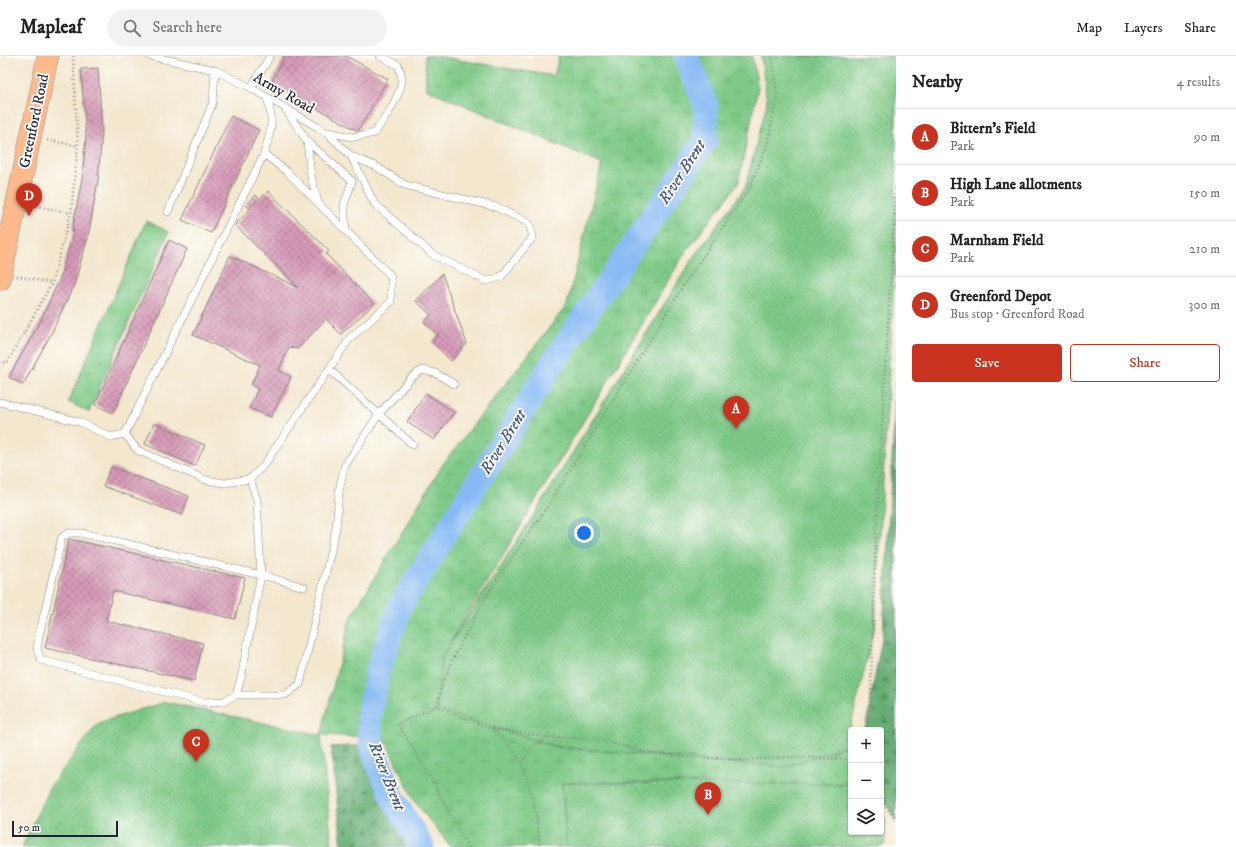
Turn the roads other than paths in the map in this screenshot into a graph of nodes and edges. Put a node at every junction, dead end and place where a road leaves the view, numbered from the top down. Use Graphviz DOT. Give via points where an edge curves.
graph roads {
  1 [pos="48,56"];
  2 [pos="150,56"];
  3 [pos="270,56"];
  4 [pos="380,56"];
  5 [pos="215,70"];
  6 [pos="251,88"];
  7 [pos="267,97"];
  8 [pos="285,108"];
  9 [pos="326,132"];
  10 [pos="307,141"];
  11 [pos="264,154"];
  12 [pos="351,156"];
  13 [pos="318,202"];
  14 [pos="168,212"];
  15 [pos="346,230"];
  16 [pos="1,276"];
  17 [pos="329,369"];
  18 [pos="454,384"];
  19 [pos="0,402"];
  20 [pos="379,414"];
  21 [pos="125,434"];
  22 [pos="413,445"];
  23 [pos="250,479"];
  24 [pos="261,575"];
  25 [pos="304,587"];
  26 [pos="236,695"];
  1 -- 16 [label="main road, Greenford Road"];
  2 -- 5 [label="lane, Army Road"];
  3 -- 6 [label="lane"];
  4 -- 9 [label="lane" via="398,65 402,80 396,101 375,133 353,137"];
  5 -- 6 [label="lane, Army Road"];
  5 -- 14 [label="lane" via="212,102"];
  6 -- 7 [label="lane, Army Road"];
  7 -- 8 [label="lane, Army Road"];
  7 -- 11 [label="lane" via="272,115 272,130"];
  8 -- 9 [label="lane, Army Road"];
  8 -- 10 [label="lane"];
  9 -- 12 [label="lane, Army Road"];
  10 -- 13 [label="lane" via="311,176"];
  10 -- 15 [label="lane" via="352,181 344,205"];
  11 -- 13 [label="lane"];
  11 -- 21 [label="lane"];
  12 -- 12 [label="lane" via="375,166 405,185 496,207 529,223 533,236 501,277 486,281 433,255 374,203"];
  13 -- 15 [label="lane"];
  15 -- 17 [label="lane" via="391,276 392,302 350,338"];
  17 -- 20 [label="lane"];
  17 -- 23 [label="lane" via="264,465"];
  18 -- 20 [label="lane" via="435,372 422,370 411,378"];
  19 -- 21 [label="lane" via="80,422 110,437"];
  20 -- 22 [label="lane"];
  20 -- 26 [label="lane" via="344,466 336,528 300,684 286,695"];
  21 -- 23 [label="lane" via="137,450 206,480 225,483"];
  23 -- 24 [label="lane" via="256,500"];
  24 -- 25 [label="lane"];
  24 -- 26 [label="lane"];
  24 -- 26 [label="lane" via="69,532 62,537 39,636 37,649 41,660 203,702 224,701"];
}
